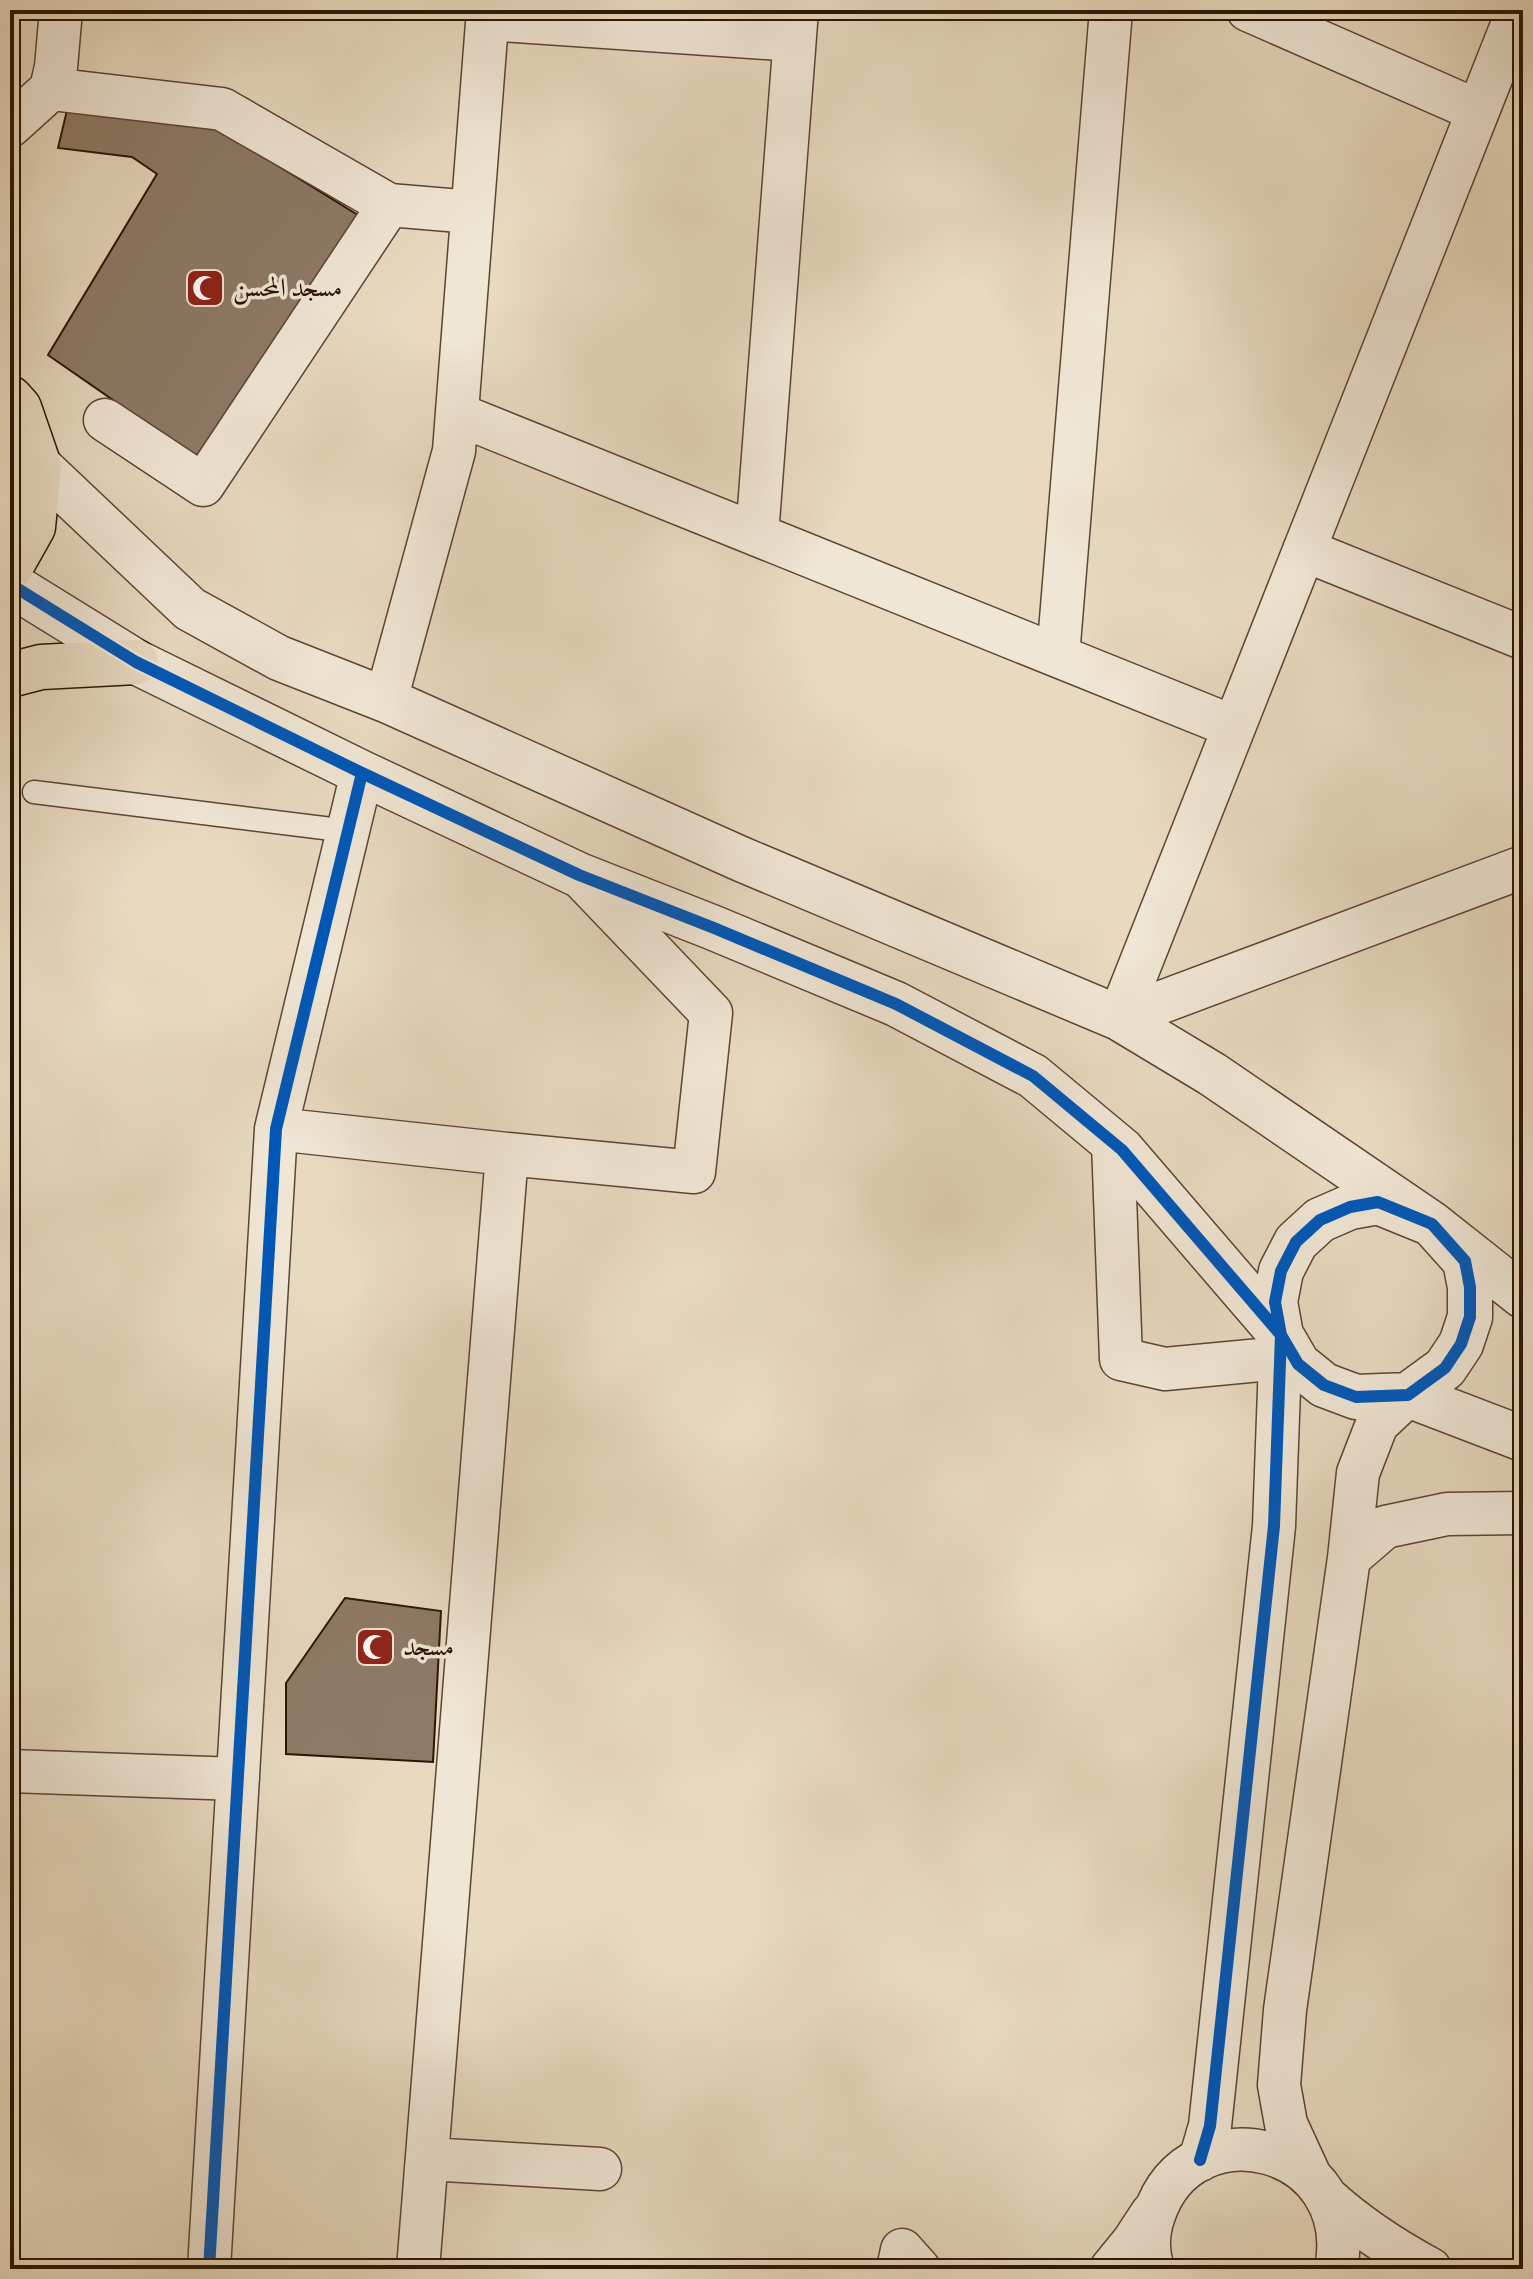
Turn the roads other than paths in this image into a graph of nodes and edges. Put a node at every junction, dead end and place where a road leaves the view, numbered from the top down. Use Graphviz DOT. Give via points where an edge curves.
graph roads {
  1 [pos="61,10"];
  2 [pos="1111,10"];
  3 [pos="1248,10"];
  4 [pos="1518,10"];
  5 [pos="488,14"];
  6 [pos="796,25"];
  7 [pos="51,89"];
  8 [pos="1478,111"];
  9 [pos="10,126"];
  10 [pos="389,205"];
  11 [pos="472,212"];
  12 [pos="10,398"];
  13 [pos="457,414"];
  14 [pos="105,420"];
  15 [pos="39,466"];
  16 [pos="757,535"];
  17 [pos="1304,550"];
  18 [pos="10,568"];
  19 [pos="10,584"];
  20 [pos="1523,638"];
  21 [pos="1058,656"];
  22 [pos="136,662"];
  23 [pos="10,675"];
  24 [pos="386,700"];
  25 [pos="1234,727"];
  26 [pos="362,773"];
  27 [pos="34,792"];
  28 [pos="348,831"];
  29 [pos="1523,867"];
  30 [pos="579,875"];
  31 [pos="1119,1018"];
  32 [pos="276,1129"];
  33 [pos="1113,1143"];
  34 [pos="507,1154"];
  35 [pos="1432,1224"];
  36 [pos="1523,1296"];
  37 [pos="1281,1346"];
  38 [pos="1408,1395"];
  39 [pos="1523,1439"];
  40 [pos="1523,1513"];
  41 [pos="1349,1558"];
  42 [pos="10,1771"];
  43 [pos="238,1779"];
  44 [pos="427,2159"];
  45 [pos="1200,2160"];
  46 [pos="600,2169"];
  47 [pos="1318,2186"];
  48 [pos="1159,2201"];
  49 [pos="209,2269"];
  50 [pos="418,2269"];
  51 [pos="898,2269"];
  52 [pos="919,2269"];
  53 [pos="1111,2269"];
  54 [pos="1153,2269"];
  55 [pos="1336,2269"];
  56 [pos="1430,2269"];
  1 -- 7 [label="street"];
  2 -- 21 [label="street"];
  3 -- 8 [label="street"];
  4 -- 8 [label="street"];
  5 -- 6 [label="street"];
  5 -- 11 [label="street"];
  6 -- 16 [label="street"];
  7 -- 9 [label="street"];
  7 -- 10 [label="street" via="222,109"];
  8 -- 17 [label="street"];
  10 -- 11 [label="street"];
  10 -- 14 [label="street" via="203,485"];
  11 -- 13 [label="street"];
  12 -- 15 [label="main road" via="19,408"];
  13 -- 16 [label="street"];
  13 -- 24 [label="street" via="454,451"];
  15 -- 18 [label="main road" via="33,527"];
  15 -- 24 [label="street" via="190,609 279,658"];
  16 -- 21 [label="street"];
  17 -- 20 [label="street"];
  17 -- 25 [label="street"];
  19 -- 22 [label="street"];
  21 -- 25 [label="street"];
  22 -- 23 [label="main road" via="41,667"];
  22 -- 26 [label="street"];
  24 -- 31 [label="street" via="741,859"];
  25 -- 31 [label="street"];
  26 -- 28 [label="street"];
  26 -- 30 [label="street"];
  27 -- 28 [label="lane"];
  28 -- 32 [label="street"];
  29 -- 31 [label="street"];
  30 -- 33 [label="street" via="896,1004 1033,1076"];
  30 -- 34 [label="street" via="711,1013 694,1172"];
  31 -- 35 [label="street" via="1212,1074"];
  32 -- 34 [label="street"];
  32 -- 43 [label="street"];
  33 -- 37 [label="street"];
  33 -- 37 [label="street" via="1121,1359 1165,1369"];
  34 -- 44 [label="street"];
  35 -- 36 [label="street"];
  35 -- 37 [label="street" via="1378,1202 1320,1220 1296,1242 1281,1271 1275,1302"];
  35 -- 38 [label="street" via="1465,1261 1470,1317 1445,1368"];
  37 -- 38 [label="street" via="1324,1385 1356,1397"];
  37 -- 45 [label="street" via="1274,1526 1210,2126"];
  38 -- 39 [label="street"];
  38 -- 41 [label="street" via="1377,1424 1358,1473"];
  40 -- 41 [label="street" via="1447,1514 1385,1527"];
  41 -- 47 [label="street" via="1279,2085 1286,2124"];
  42 -- 43 [label="street"];
  43 -- 49 [label="street"];
  44 -- 46 [label="street"];
  44 -- 50 [label="street"];
  45 -- 47 [label="street" via="1228,2151 1257,2150 1285,2158"];
  45 -- 48 [label="street" via="1176,2177"];
  47 -- 55 [label="street" via="1337,2220"];
  47 -- 56 [label="street" via="1351,2220"];
  48 -- 53 [label="street"];
  48 -- 54 [label="street" via="1150,2229"];
  51 -- 52 [label="street" via="902,2250"];
}
